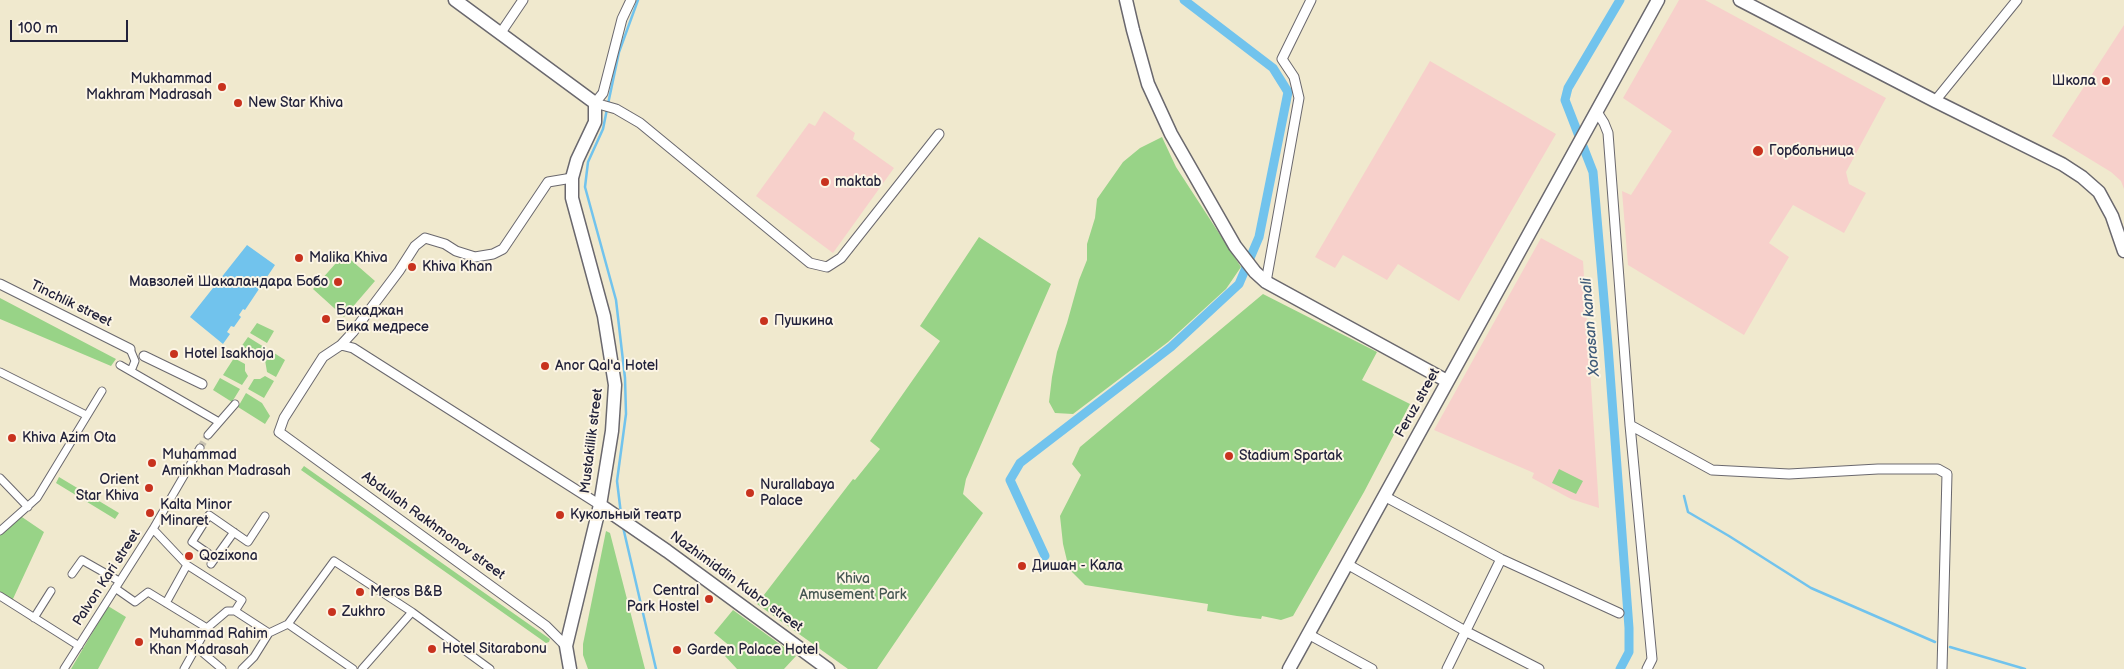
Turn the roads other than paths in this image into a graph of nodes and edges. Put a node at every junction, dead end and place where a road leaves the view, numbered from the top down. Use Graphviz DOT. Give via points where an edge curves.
graph roads {
  1 [pos="455,0"];
  2 [pos="523,0"];
  3 [pos="631,0"];
  4 [pos="1126,0"];
  5 [pos="1311,0"];
  6 [pos="1658,0"];
  7 [pos="1740,0"];
  8 [pos="2017,0"];
  9 [pos="500,34"];
  10 [pos="1935,101"];
  11 [pos="598,103"];
  12 [pos="1596,112"];
  13 [pos="939,134"];
  14 [pos="572,178"];
  15 [pos="2124,250"];
  16 [pos="1266,282"];
  17 [pos="0,284"];
  18 [pos="341,345"];
  19 [pos="130,349"];
  20 [pos="144,356"];
  21 [pos="120,365"];
  22 [pos="131,371"];
  23 [pos="0,372"];
  24 [pos="1448,381"];
  25 [pos="202,384"];
  26 [pos="102,391"];
  27 [pos="235,404"];
  28 [pos="86,415"];
  29 [pos="219,422"];
  30 [pos="1630,425"];
  31 [pos="208,435"];
  32 [pos="200,448"];
  33 [pos="0,479"];
  34 [pos="1384,496"];
  35 [pos="600,505"];
  36 [pos="28,506"];
  37 [pos="265,516"];
  38 [pos="153,529"];
  39 [pos="0,531"];
  40 [pos="234,532"];
  41 [pos="1501,559"];
  42 [pos="187,564"];
  43 [pos="1347,564"];
  44 [pos="72,574"];
  45 [pos="119,581"];
  46 [pos="115,588"];
  47 [pos="51,591"];
  48 [pos="0,596"];
  49 [pos="166,602"];
  50 [pos="235,611"];
  51 [pos="412,612"];
  52 [pos="1619,613"];
  53 [pos="34,618"];
  54 [pos="288,624"];
  55 [pos="207,628"];
  56 [pos="1466,632"];
  57 [pos="269,633"];
  58 [pos="1308,634"];
  59 [pos="78,646"];
  60 [pos="566,646"];
  61 [pos="196,647"];
  62 [pos="64,669"];
  63 [pos="184,669"];
  64 [pos="222,669"];
  65 [pos="242,669"];
  66 [pos="353,669"];
  67 [pos="362,669"];
  68 [pos="490,669"];
  69 [pos="570,669"];
  70 [pos="828,669"];
  71 [pos="1289,669"];
  72 [pos="1372,669"];
  73 [pos="1447,669"];
  74 [pos="1539,669"];
  75 [pos="1647,669"];
  76 [pos="1942,669"];
  1 -- 9 [label="main road"];
  2 -- 9 [label="street"];
  3 -- 11 [label="street" via="622,19"];
  4 -- 16 [label="main road" via="1148,84 1171,134 1236,248"];
  5 -- 16 [label="street" via="1282,59 1294,77 1299,98"];
  6 -- 12 [label="main road, Feruz street"];
  7 -- 10 [label="main road"];
  8 -- 10 [label="street"];
  9 -- 11 [label="main road"];
  10 -- 15 [label="main road" via="2082,177 2099,192"];
  11 -- 13 [label="street" via="614,108 640,124 810,263 827,267 841,258"];
  11 -- 14 [label="main road, Mustakillik street" via="595,122"];
  12 -- 24 [label="main road, Feruz street"];
  12 -- 30 [label="street" via="1608,133"];
  14 -- 18 [label="street" via="548,182 503,249 493,254 475,257 425,238 415,246 366,317"];
  14 -- 35 [label="main road, Mustakillik street" via="572,198 604,316 615,385 612,430"];
  16 -- 24 [label="main road"];
  17 -- 19 [label="street, Tinchlik street"];
  18 -- 35 [label="street" via="353,348"];
  18 -- 60 [label="street, Abdullah Rakhmonov street" via="323,357 284,418 279,432 546,626"];
  19 -- 20 [label="street"];
  19 -- 22 [label="street" via="135,361"];
  20 -- 25 [label="street"];
  21 -- 22 [label="street"];
  22 -- 29 [label="street"];
  23 -- 28 [label="street"];
  24 -- 34 [label="main road, Feruz street"];
  26 -- 28 [label="street"];
  27 -- 29 [label="street"];
  28 -- 36 [label="street" via="37,498"];
  29 -- 31 [label="street"];
  30 -- 75 [label="street" via="1652,660"];
  30 -- 76 [label="street" via="1712,470 1789,474 1938,469 1947,474"];
  32 -- 38 [label="street, Palvon Kari street"];
  33 -- 36 [label="street"];
  34 -- 41 [label="street"];
  34 -- 43 [label="main road, Feruz street"];
  35 -- 60 [label="main road, Mustakillik street"];
  35 -- 70 [label="main road, Nazhimiddin Kubro street"];
  36 -- 39 [label="street"];
  37 -- 40 [label="street" via="248,542"];
  38 -- 42 [label="street"];
  38 -- 45 [label="street, Palvon Kari street"];
  40 -- 40 [label="street" via="209,515 192,542 213,561"];
  41 -- 52 [label="street"];
  41 -- 56 [label="street"];
  42 -- 49 [label="street"];
  42 -- 50 [label="street" via="242,600"];
  43 -- 56 [label="street"];
  43 -- 58 [label="main road, Feruz street"];
  44 -- 45 [label="street" via="82,560"];
  45 -- 46 [label="street, Palvon Kari street"];
  46 -- 49 [label="street" via="135,602 148,592"];
  46 -- 59 [label="street, Palvon Kari street"];
  47 -- 53 [label="street"];
  48 -- 53 [label="street"];
  49 -- 55 [label="street"];
  50 -- 55 [label="street" via="227,611"];
  50 -- 57 [label="street"];
  51 -- 54 [label="street" via="334,561"];
  51 -- 67 [label="street"];
  51 -- 68 [label="street"];
  53 -- 59 [label="street"];
  54 -- 57 [label="street"];
  54 -- 66 [label="street"];
  55 -- 61 [label="street"];
  56 -- 73 [label="street"];
  56 -- 74 [label="street"];
  57 -- 65 [label="street"];
  58 -- 71 [label="main road, Feruz street"];
  58 -- 72 [label="street"];
  59 -- 62 [label="street, Palvon Kari street"];
  60 -- 69 [label="main road, Mustakillik street"];
  61 -- 63 [label="street"];
  61 -- 64 [label="street"];
}
